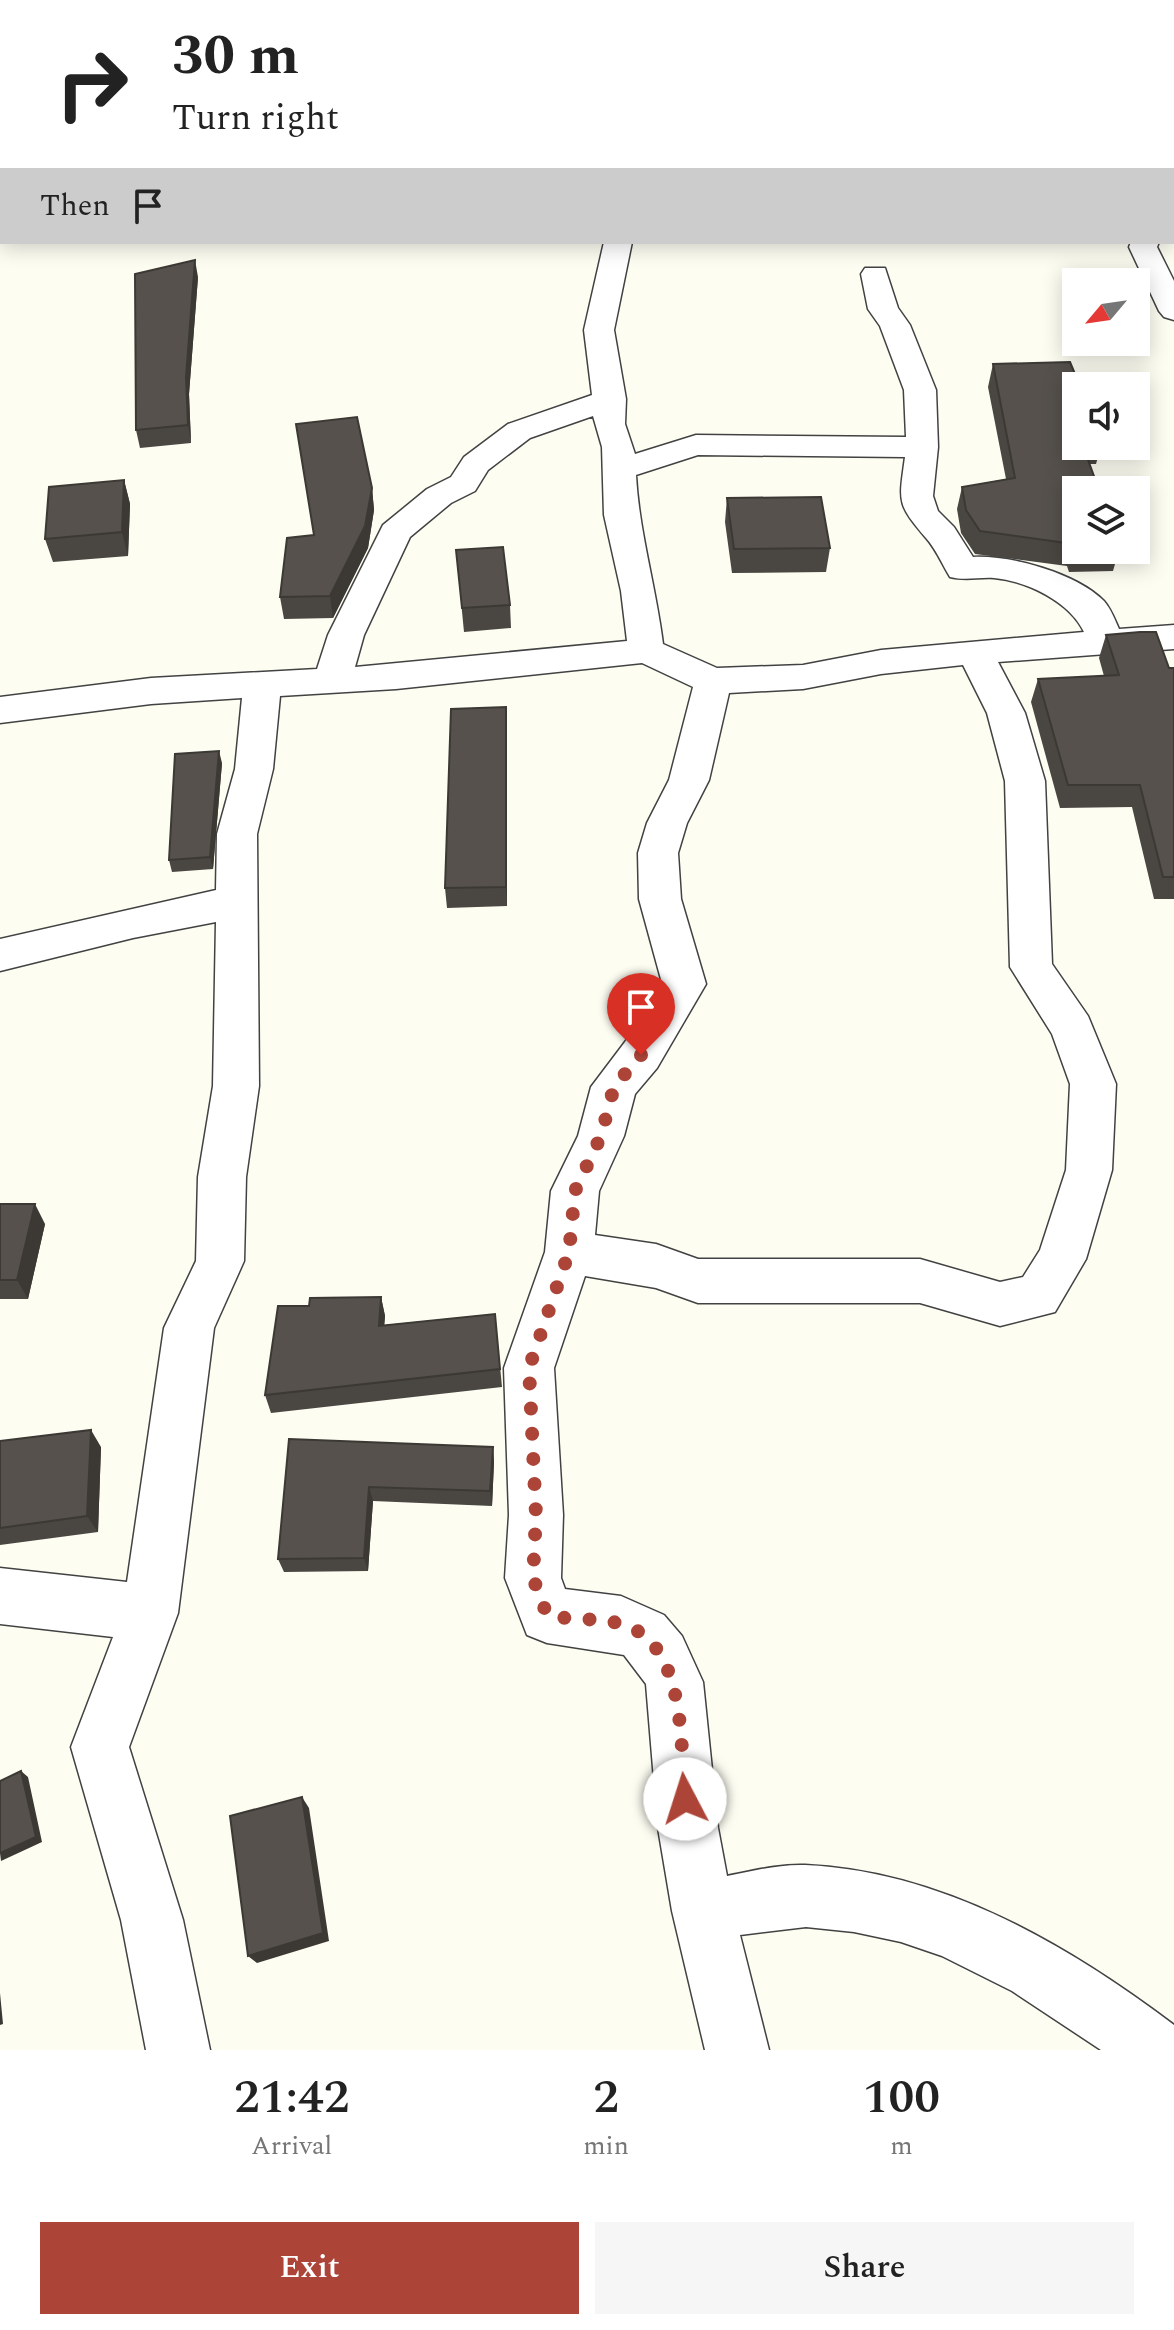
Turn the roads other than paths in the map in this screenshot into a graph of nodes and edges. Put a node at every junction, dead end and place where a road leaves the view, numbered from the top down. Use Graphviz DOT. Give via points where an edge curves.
graph roads {
  1 [pos="618,244"];
  2 [pos="1144,244"];
  3 [pos="875,274"];
  4 [pos="1174,311"];
  5 [pos="610,399"];
  6 [pos="922,447"];
  7 [pos="620,469"];
  8 [pos="1174,637"];
  9 [pos="1106,639"];
  10 [pos="646,651"];
  11 [pos="974,652"];
  12 [pos="332,681"];
  13 [pos="713,681"];
  14 [pos="262,685"];
  15 [pos="0,710"];
  16 [pos="237,902"];
  17 [pos="0,955"];
  18 [pos="569,1252"];
  19 [pos="0,1596"];
  20 [pos="150,1613"];
  21 [pos="703,1911"];
  22 [pos="178,2050"];
  23 [pos="737,2050"];
  24 [pos="1154,2050"];
  1 -- 5 [label="street" via="599,330"];
  2 -- 4 [label="street"];
  3 -- 6 [label="street" via="883,309 901,338 920,390"];
  5 -- 7 [label="street" via="609,424"];
  5 -- 12 [label="street" via="519,431 476,464 463,484 439,496 395,532 346,635"];
  6 -- 7 [label="street" via="696,445"];
  6 -- 9 [label="street" via="919,506 962,569 998,567 1067,590 1092,610"];
  7 -- 10 [label="street" via="621,515"];
  8 -- 9 [label="street"];
  9 -- 11 [label="street"];
  10 -- 12 [label="street"];
  10 -- 13 [label="street"];
  11 -- 13 [label="street" via="803,677"];
  11 -- 18 [label="street" via="1006,713 1025,781 1031,967 1072,1028 1093,1084 1089,1170 1062,1259 1038,1296 1000,1304 920,1281 698,1281 656,1266"];
  12 -- 14 [label="street"];
  13 -- 18 [label="street" via="689,780 658,853 660,899 684,984 641,1055 614,1087 601,1136 575,1191"];
  14 -- 15 [label="street" via="151,691"];
  14 -- 16 [label="street" via="254,769 237,834"];
  16 -- 17 [label="street"];
  16 -- 20 [label="street" via="236,1086 222,1177 220,1261 189,1328"];
  18 -- 21 [label="street" via="529,1368 536,1515 533,1578 547,1615 621,1624 644,1635 662,1656 674,1682 688,1828"];
  19 -- 20 [label="street"];
  20 -- 22 [label="street" via="100,1747 152,1920"];
  21 -- 23 [label="street"];
  21 -- 24 [label="street" via="804,1896 892,1907 1015,1956"];
}
